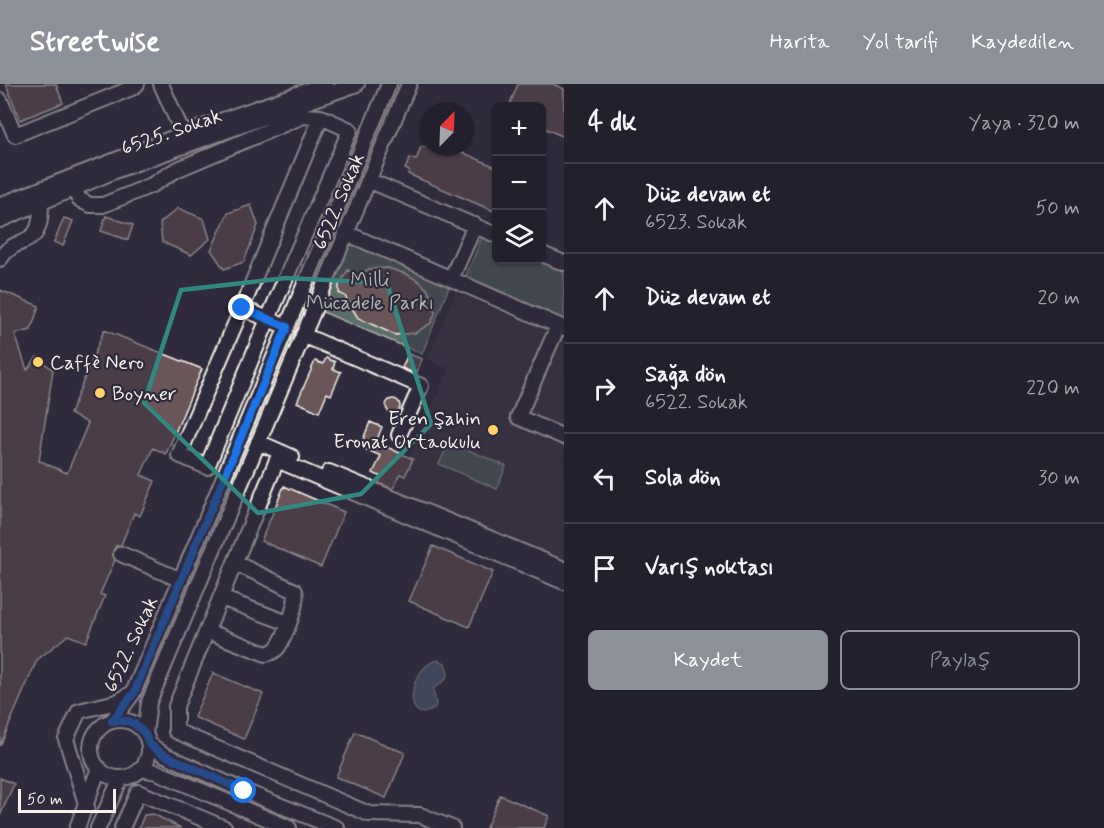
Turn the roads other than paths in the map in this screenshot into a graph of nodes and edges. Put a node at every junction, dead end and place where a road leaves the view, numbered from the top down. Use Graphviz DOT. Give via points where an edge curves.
graph roads {
  1 [pos="137,84"];
  2 [pos="161,84"];
  3 [pos="326,84"];
  4 [pos="357,84"];
  5 [pos="389,84"];
  6 [pos="409,84"];
  7 [pos="0,100"];
  8 [pos="321,117"];
  9 [pos="183,134"];
  10 [pos="128,166"];
  11 [pos="368,180"];
  12 [pos="74,189"];
  13 [pos="137,192"];
  14 [pos="41,202"];
  15 [pos="0,205"];
  16 [pos="0,220"];
  17 [pos="475,225"];
  18 [pos="346,233"];
  19 [pos="492,233"];
  20 [pos="546,256"];
  21 [pos="0,259"];
  22 [pos="564,263"];
  23 [pos="451,279"];
  24 [pos="242,308"];
  25 [pos="268,319"];
  26 [pos="287,327"];
  27 [pos="561,327"];
  28 [pos="303,335"];
  29 [pos="399,435"];
  30 [pos="564,437"];
  31 [pos="258,442"];
  32 [pos="121,554"];
  33 [pos="235,563"];
  34 [pos="564,569"];
  35 [pos="181,580"];
  36 [pos="564,582"];
  37 [pos="221,598"];
  38 [pos="288,623"];
  39 [pos="207,631"];
  40 [pos="134,693"];
  41 [pos="112,721"];
  42 [pos="147,739"];
  43 [pos="99,768"];
  44 [pos="141,770"];
  45 [pos="121,778"];
  46 [pos="87,807"];
  47 [pos="422,822"];
  48 [pos="77,828"];
  49 [pos="98,828"];
  50 [pos="122,828"];
  51 [pos="225,828"];
  52 [pos="289,828"];
  53 [pos="338,828"];
  54 [pos="452,828"];
  1 -- 7 [label="street" via="15,135"];
  2 -- 9 [label="street"];
  3 -- 9 [label="street, 6525. Sokak"];
  4 -- 10 [label="street, 6525. Sokak"];
  5 -- 26 [label="street, 6522. Sokak"];
  6 -- 11 [label="street, 6522. Sokak"];
  8 -- 13 [label="street" via="303,116 176,170"];
  8 -- 24 [label="street"];
  8 -- 25 [label="street" via="350,130"];
  9 -- 15 [label="street, 6525. Sokak"];
  10 -- 12 [label="street, 6525. Sokak"];
  10 -- 13 [label="street"];
  11 -- 17 [label="street"];
  11 -- 18 [label="street, 6522. Sokak"];
  12 -- 13 [label="street" via="79,199 90,205 103,205"];
  12 -- 14 [label="street, 6525. Sokak"];
  14 -- 16 [label="street, 6525. Sokak"];
  14 -- 21 [label="street" via="41,219 34,235 7,250"];
  17 -- 19 [label="street"];
  17 -- 23 [label="street"];
  18 -- 23 [label="street"];
  18 -- 28 [label="street, 6522. Sokak"];
  20 -- 22 [label="street"];
  23 -- 27 [label="street"];
  24 -- 25 [label="street"];
  24 -- 25 [label="street" via="179,455 207,467"];
  25 -- 26 [label="street"];
  26 -- 35 [label="street, 6522. Sokak"];
  27 -- 30 [label="street" via="518,417"];
  28 -- 29 [label="street" via="421,386"];
  28 -- 31 [label="street, 6522. Sokak"];
  31 -- 34 [label="street"];
  31 -- 42 [label="street, 6522. Sokak" via="149,702"];
  32 -- 35 [label="street"];
  33 -- 36 [label="street" via="277,460"];
  33 -- 37 [label="street"];
  33 -- 38 [label="street" via="295,591 297,598"];
  35 -- 40 [label="street, 6522. Sokak"];
  37 -- 38 [label="street"];
  37 -- 39 [label="street"];
  38 -- 39 [label="street" via="277,649 266,654"];
  39 -- 47 [label="street" via="176,706 176,731 369,814 420,815"];
  40 -- 41 [label="street, 6522. Sokak"];
  40 -- 46 [label="street" via="117,702 79,711 66,739"];
  41 -- 42 [label="street" via="135,724"];
  41 -- 43 [label="street" via="98,730 92,745"];
  42 -- 44 [label="street" via="149,753"];
  42 -- 53 [label="street" via="163,754"];
  43 -- 45 [label="street"];
  43 -- 46 [label="street"];
  44 -- 45 [label="street"];
  44 -- 52 [label="street" via="157,772"];
  45 -- 49 [label="street"];
  46 -- 48 [label="street"];
  47 -- 54 [label="street"];
  50 -- 51 [label="street" via="138,792"];
}
